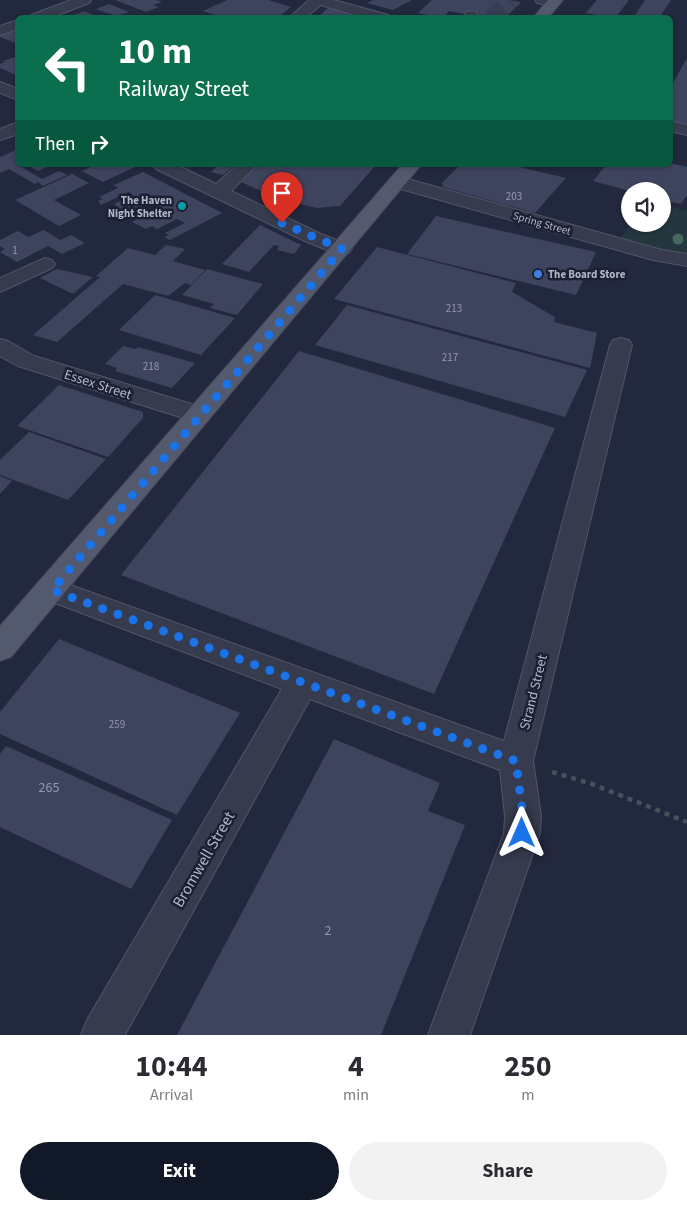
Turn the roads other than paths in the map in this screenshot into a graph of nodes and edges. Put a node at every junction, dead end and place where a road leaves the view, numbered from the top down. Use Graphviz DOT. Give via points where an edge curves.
graph roads {
  1 [pos="84,0"];
  2 [pos="318,0"];
  3 [pos="551,1"];
  4 [pos="44,15"];
  5 [pos="300,15"];
  6 [pos="372,15"];
  7 [pos="542,15"];
  8 [pos="15,25"];
  9 [pos="0,31"];
  10 [pos="0,87"];
  11 [pos="15,94"];
  12 [pos="673,127"];
  13 [pos="15,128"];
  14 [pos="687,130"];
  15 [pos="0,135"];
  16 [pos="166,167"];
  17 [pos="246,167"];
  18 [pos="405,174"];
  19 [pos="218,192"];
  20 [pos="342,249"];
  21 [pos="687,260"];
  22 [pos="45,264"];
  23 [pos="0,286"];
  24 [pos="621,345"];
  25 [pos="0,346"];
  26 [pos="199,414"];
  27 [pos="52,590"];
  28 [pos="0,648"];
  29 [pos="303,682"];
  30 [pos="516,761"];
  31 [pos="102,1035"];
  32 [pos="449,1035"];
  1 -- 4 [label="street"];
  2 -- 5 [label="street"];
  2 -- 6 [label="street"];
  3 -- 7 [label="main road"];
  8 -- 9 [label="street"];
  10 -- 11 [label="street"];
  12 -- 14 [label="street"];
  13 -- 15 [label="street"];
  16 -- 19 [label="street"];
  17 -- 19 [label="street"];
  18 -- 20 [label="main road"];
  18 -- 21 [label="street, Spring Street" via="660,256"];
  19 -- 20 [label="street"];
  20 -- 26 [label="main road"];
  22 -- 23 [label="street"];
  24 -- 30 [label="street, Strand Street"];
  25 -- 26 [label="street, Essex Street" via="26,361"];
  26 -- 27 [label="main road"];
  27 -- 28 [label="main road"];
  27 -- 29 [label="street"];
  29 -- 30 [label="street"];
  29 -- 31 [label="street, Bromwell Street"];
  30 -- 32 [label="street, Strand Street" via="522,833"];
}
